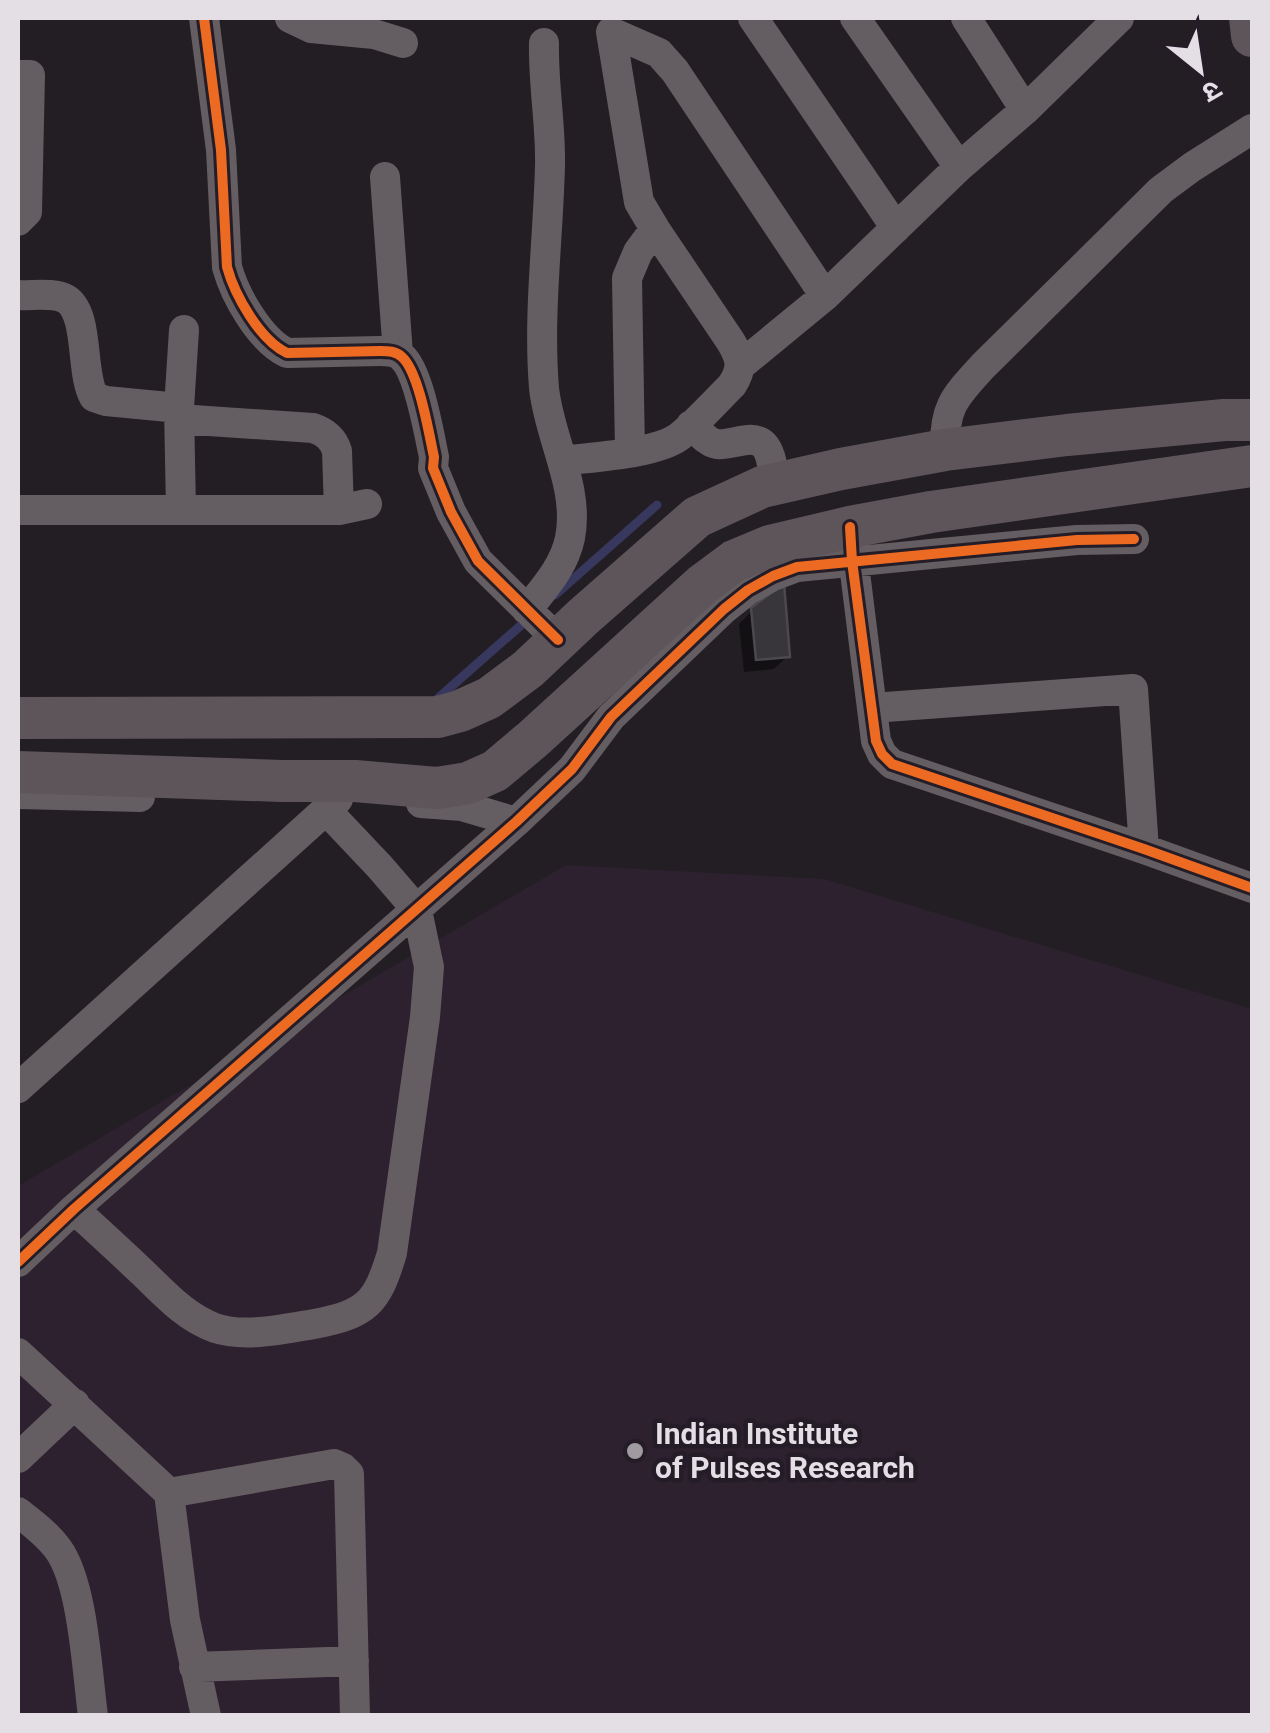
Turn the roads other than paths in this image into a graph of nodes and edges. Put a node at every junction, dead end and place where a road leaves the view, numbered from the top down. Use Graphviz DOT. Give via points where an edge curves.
graph roads {
  1 [pos="204,18"];
  2 [pos="290,18"];
  3 [pos="753,18"];
  4 [pos="855,18"];
  5 [pos="966,18"];
  6 [pos="1120,18"];
  7 [pos="1250,18"];
  8 [pos="1252,36"];
  9 [pos="402,43"];
  10 [pos="544,44"];
  11 [pos="18,76"];
  12 [pos="1025,110"];
  13 [pos="1252,129"];
  14 [pos="959,167"];
  15 [pos="385,177"];
  16 [pos="18,221"];
  17 [pos="896,228"];
  18 [pos="655,229"];
  19 [pos="18,295"];
  20 [pos="825,296"];
  21 [pos="184,330"];
  22 [pos="398,354"];
  23 [pos="741,365"];
  24 [pos="179,414"];
  25 [pos="1252,420"];
  26 [pos="692,424"];
  27 [pos="945,450"];
  28 [pos="630,452"];
  29 [pos="562,461"];
  30 [pos="1252,466"];
  31 [pos="776,484"];
  32 [pos="18,510"];
  33 [pos="181,510"];
  34 [pos="1134,539"];
  35 [pos="851,544"];
  36 [pos="527,610"];
  37 [pos="558,640"];
  38 [pos="872,708"];
  39 [pos="18,718"];
  40 [pos="18,772"];
  41 [pos="18,794"];
  42 [pos="339,797"];
  43 [pos="516,822"];
  44 [pos="1144,849"];
  45 [pos="1252,888"];
  46 [pos="417,910"];
  47 [pos="18,1088"];
  48 [pos="74,1209"];
  49 [pos="18,1262"];
  50 [pos="18,1353"];
  51 [pos="75,1404"];
  52 [pos="18,1458"];
  53 [pos="170,1493"];
  54 [pos="18,1512"];
  55 [pos="354,1662"];
  56 [pos="194,1667"];
  57 [pos="93,1716"];
  58 [pos="206,1716"];
  59 [pos="356,1716"];
  1 -- 22 [label="street" via="222,150 227,267 239,297 275,348 287,354"];
  2 -- 9 [label="street"];
  3 -- 17 [label="street"];
  4 -- 14 [label="street"];
  5 -- 12 [label="street"];
  6 -- 12 [label="street"];
  7 -- 8 [label="street"];
  10 -- 29 [label="street" via="550,164 542,356 544,394"];
  11 -- 16 [label="street" via="30,75 27,212"];
  12 -- 14 [label="street"];
  13 -- 27 [label="street" via="1161,190 983,366 951,407"];
  14 -- 17 [label="street"];
  15 -- 22 [label="street"];
  17 -- 20 [label="street"];
  18 -- 20 [label="street" via="639,202 611,32 659,53 675,70"];
  18 -- 23 [label="street"];
  18 -- 28 [label="street" via="627,278"];
  19 -- 24 [label="street" via="59,296 76,310 94,397"];
  20 -- 23 [label="street"];
  21 -- 24 [label="street"];
  22 -- 36 [label="street" via="415,380 433,468 451,512 478,562"];
  23 -- 26 [label="street" via="732,385"];
  24 -- 33 [label="street"];
  24 -- 33 [label="street" via="320,430 335,443 353,507"];
  25 -- 27 [label="street"];
  26 -- 28 [label="street" via="664,445"];
  26 -- 31 [label="street" via="716,444 765,445"];
  27 -- 31 [label="street"];
  28 -- 29 [label="street"];
  29 -- 36 [label="street" via="570,536 558,571"];
  30 -- 35 [label="street" via="931,512"];
  31 -- 37 [label="street" via="698,517"];
  32 -- 33 [label="street"];
  34 -- 35 [label="street"];
  35 -- 38 [label="street"];
  35 -- 42 [label="street" via="770,546 734,561 496,770 436,788"];
  35 -- 43 [label="street" via="773,576 736,600 612,717 572,769"];
  36 -- 37 [label="street"];
  37 -- 39 [label="street" via="489,698 438,717"];
  38 -- 44 [label="street" via="876,741 892,764"];
  38 -- 44 [label="street" via="1133,690"];
  40 -- 42 [label="street" via="282,781"];
  41 -- 42 [label="street"];
  42 -- 43 [label="street" via="462,806"];
  42 -- 46 [label="street" via="380,867"];
  42 -- 47 [label="street"];
  43 -- 46 [label="street"];
  44 -- 45 [label="street"];
  46 -- 48 [label="street"];
  46 -- 48 [label="street" via="430,967 425,1017 392,1253 366,1306 266,1333 218,1329 184,1312"];
  48 -- 49 [label="street"];
  50 -- 51 [label="street"];
  51 -- 52 [label="street"];
  51 -- 53 [label="street"];
  53 -- 55 [label="street" via="334,1464 343,1468 351,1482"];
  53 -- 56 [label="street"];
  54 -- 57 [label="street" via="59,1551 75,1588"];
  55 -- 56 [label="street"];
  55 -- 59 [label="street"];
  56 -- 58 [label="street"];
}
